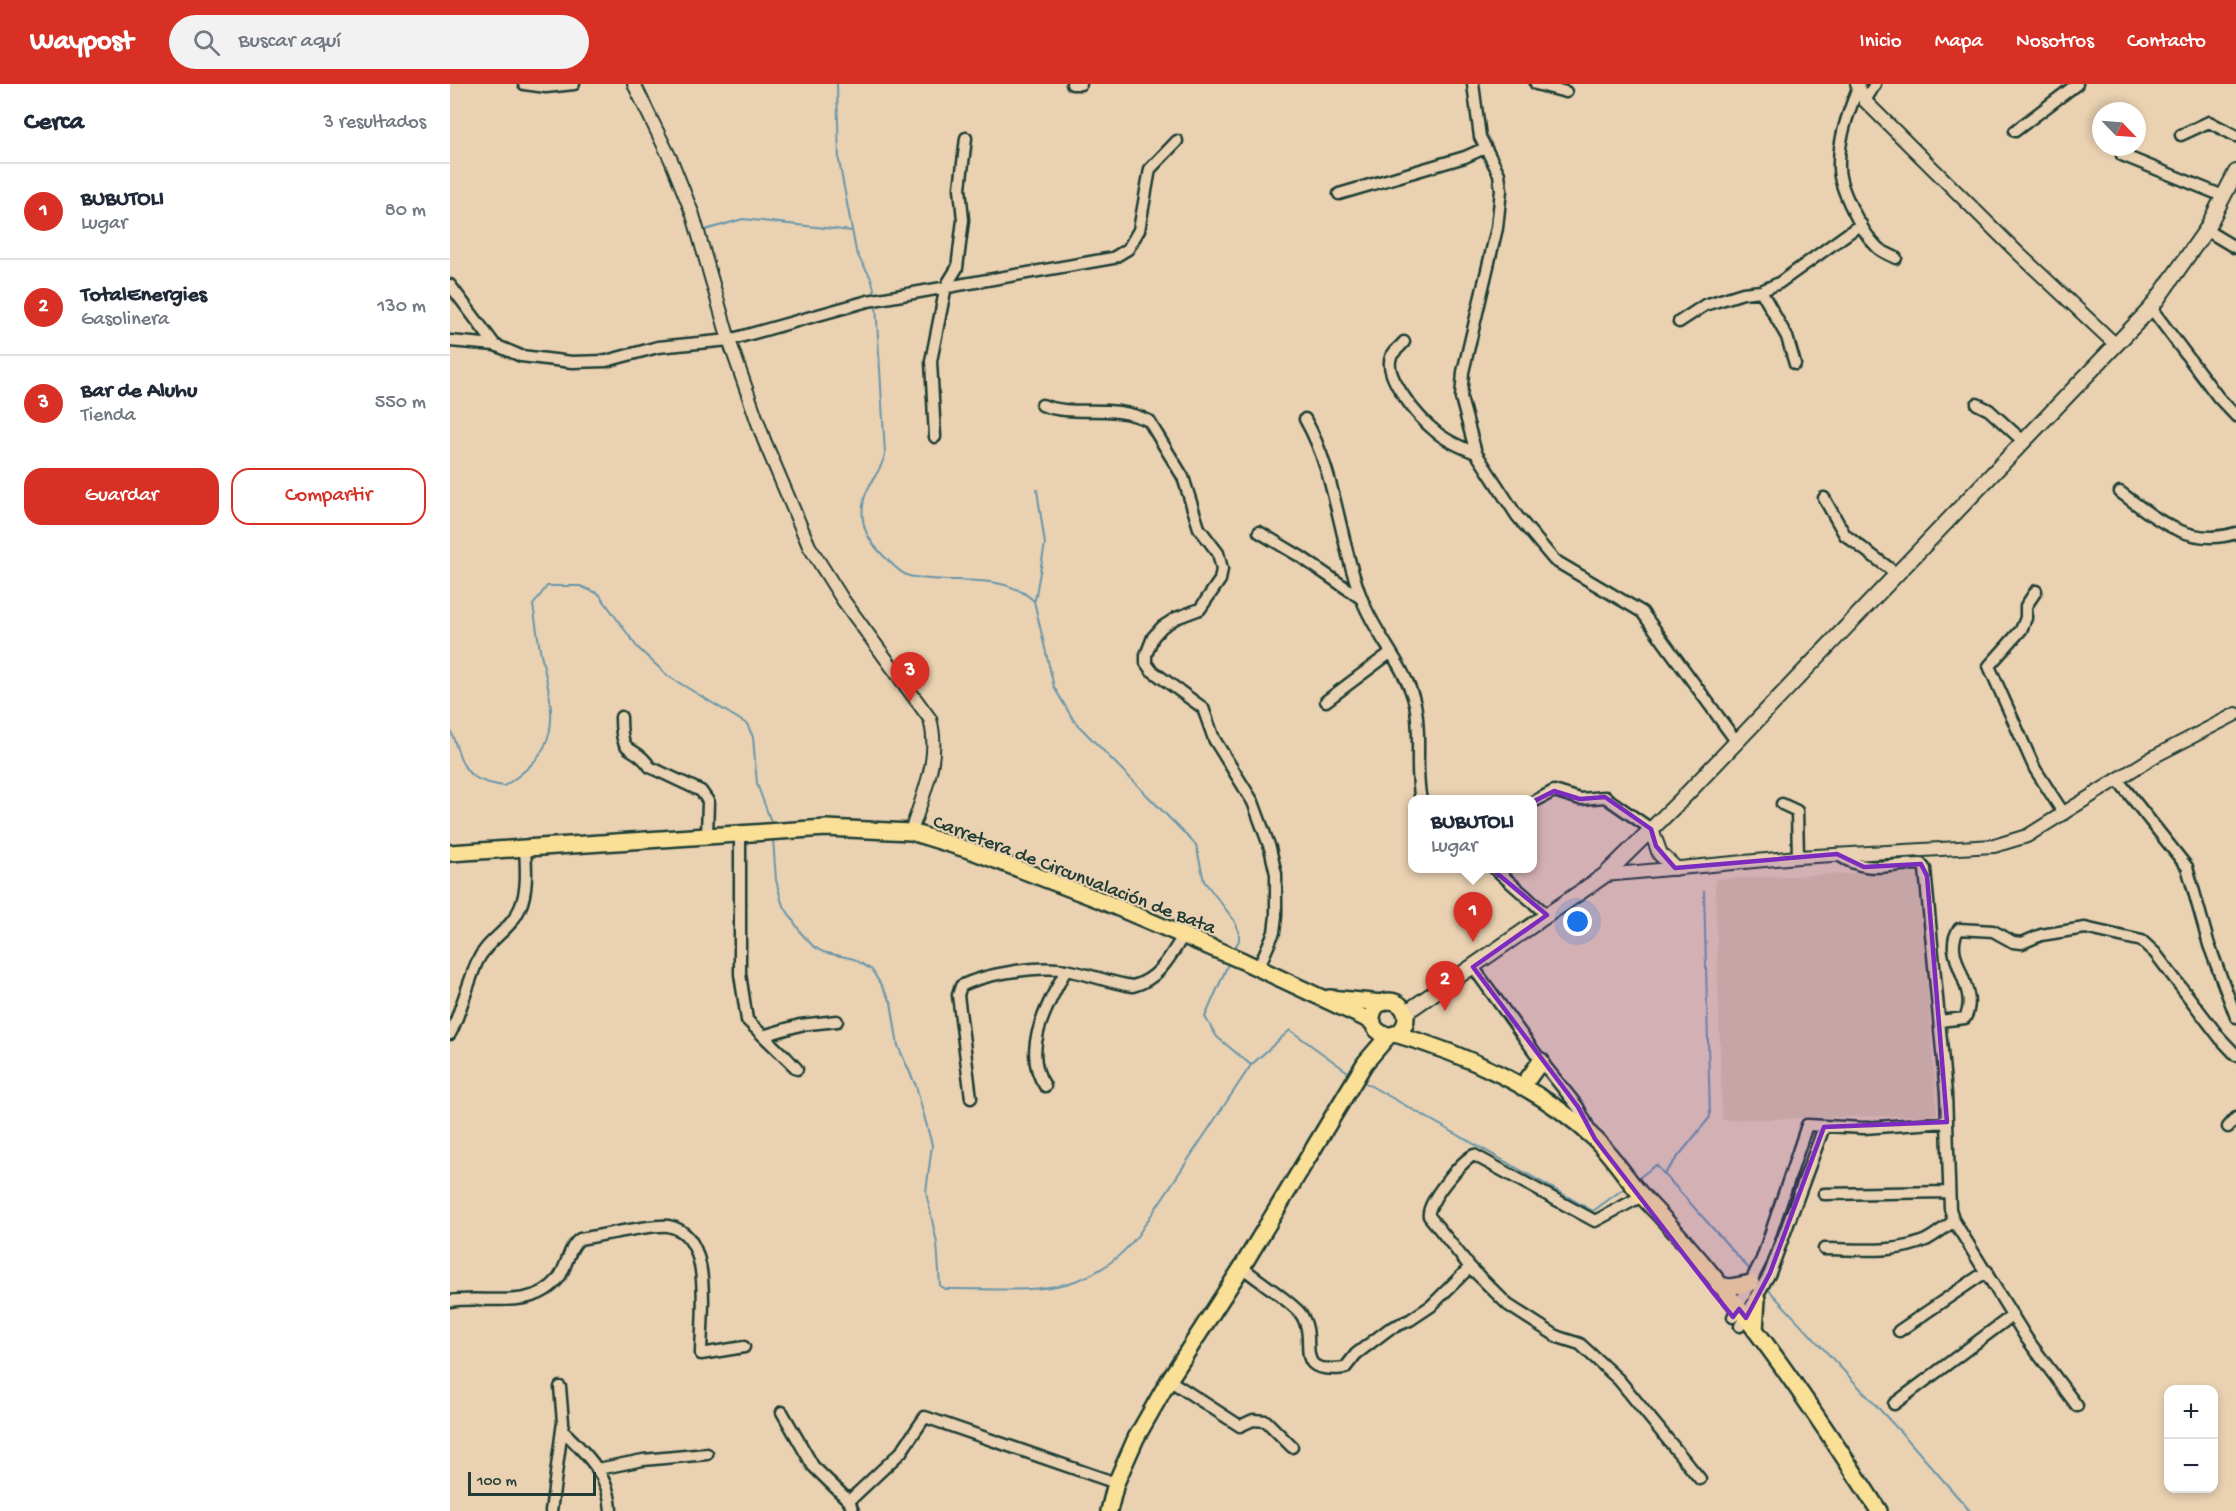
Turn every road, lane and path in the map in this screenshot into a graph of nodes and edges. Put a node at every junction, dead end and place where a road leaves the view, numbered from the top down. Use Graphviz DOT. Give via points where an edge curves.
graph roads {
  1 [pos="524,84"];
  2 [pos="574,84"];
  3 [pos="634,84"];
  4 [pos="1072,84"];
  5 [pos="1081,84"];
  6 [pos="1473,84"];
  7 [pos="1536,84"];
  8 [pos="1875,84"];
  9 [pos="2077,84"];
  10 [pos="1857,86"];
  11 [pos="1566,92"];
  12 [pos="1865,101"];
  13 [pos="2015,131"];
  14 [pos="2181,135"];
  15 [pos="2236,136"];
  16 [pos="966,138"];
  17 [pos="1177,141"];
  18 [pos="1485,148"];
  19 [pos="2124,156"];
  20 [pos="2236,172"];
  21 [pos="1339,194"];
  22 [pos="2223,196"];
  23 [pos="1861,224"];
  24 [pos="2206,230"];
  25 [pos="2236,248"];
  26 [pos="1896,258"];
  27 [pos="450,285"];
  28 [pos="946,286"];
  29 [pos="1761,291"];
  30 [pos="2151,308"];
  31 [pos="1679,321"];
  32 [pos="729,340"];
  33 [pos="450,341"];
  34 [pos="1404,342"];
  35 [pos="495,345"];
  36 [pos="2116,345"];
  37 [pos="1795,364"];
  38 [pos="1977,404"];
  39 [pos="1042,405"];
  40 [pos="2236,416"];
  41 [pos="1305,419"];
  42 [pos="935,437"];
  43 [pos="2023,441"];
  44 [pos="1476,453"];
  45 [pos="2120,492"];
  46 [pos="1824,498"];
  47 [pos="1259,532"];
  48 [pos="2236,533"];
  49 [pos="1896,574"];
  50 [pos="2036,591"];
  51 [pos="1362,599"];
  52 [pos="1390,653"];
  53 [pos="1326,701"];
  54 [pos="2236,714"];
  55 [pos="621,717"];
  56 [pos="1736,741"];
  57 [pos="2117,779"];
  58 [pos="1420,795"];
  59 [pos="1537,800"];
  60 [pos="1782,804"];
  61 [pos="2064,814"];
  62 [pos="1652,829"];
  63 [pos="910,832"];
  64 [pos="740,834"];
  65 [pos="707,836"];
  66 [pos="525,848"];
  67 [pos="450,853"];
  68 [pos="1837,854"];
  69 [pos="1798,856"];
  70 [pos="1675,868"];
  71 [pos="1500,873"];
  72 [pos="1605,875"];
  73 [pos="1547,915"];
  74 [pos="1183,936"];
  75 [pos="1473,967"];
  76 [pos="1258,969"];
  77 [pos="1066,970"];
  78 [pos="1317,996"];
  79 [pos="1383,1003"];
  80 [pos="1403,1011"];
  81 [pos="2236,1017"];
  82 [pos="837,1021"];
  83 [pos="1940,1021"];
  84 [pos="1374,1024"];
  85 [pos="450,1034"];
  86 [pos="766,1035"];
  87 [pos="1392,1035"];
  88 [pos="1439,1046"];
  89 [pos="783,1054"];
  90 [pos="2236,1055"];
  91 [pos="1541,1061"];
  92 [pos="1363,1067"];
  93 [pos="1045,1086"];
  94 [pos="1522,1088"];
  95 [pos="971,1098"];
  96 [pos="2236,1118"];
  97 [pos="1947,1122"];
  98 [pos="1824,1127"];
  99 [pos="2228,1127"];
  100 [pos="1595,1139"];
  101 [pos="1948,1192"];
  102 [pos="1824,1194"];
  103 [pos="1642,1196"];
  104 [pos="1954,1221"];
  105 [pos="1824,1249"];
  106 [pos="1242,1267"];
  107 [pos="1470,1267"];
  108 [pos="1987,1271"];
  109 [pos="1718,1285"];
  110 [pos="1755,1290"];
  111 [pos="450,1301"];
  112 [pos="2013,1315"];
  113 [pos="1743,1320"];
  114 [pos="1899,1331"];
  115 [pos="744,1347"];
  116 [pos="1169,1380"];
  117 [pos="560,1387"];
  118 [pos="1894,1404"];
  119 [pos="2078,1406"];
  120 [pos="782,1412"];
  121 [pos="562,1430"];
  122 [pos="1292,1447"];
  123 [pos="707,1454"];
  124 [pos="598,1469"];
  125 [pos="1700,1479"];
  126 [pos="1116,1483"];
  127 [pos="851,1506"];
  128 [pos="551,1511"];
  129 [pos="611,1511"];
  130 [pos="1108,1511"];
  131 [pos="1879,1511"];
  1 -- 2 [label="street"];
  3 -- 32 [label="street" via="693,215"];
  4 -- 5 [label="street"];
  6 -- 18 [label="street"];
  7 -- 11 [label="street"];
  8 -- 12 [label="street"];
  9 -- 13 [label="street"];
  10 -- 12 [label="street"];
  10 -- 23 [label="street" via="1843,131 1838,169"];
  12 -- 36 [label="street"];
  14 -- 15 [label="street" via="2209,122"];
  16 -- 28 [label="street" via="957,268"];
  17 -- 28 [label="street" via="1150,169 1139,230 1128,249 1113,258"];
  18 -- 21 [label="street"];
  18 -- 44 [label="street" via="1499,174 1497,228 1470,341 1461,398"];
  19 -- 22 [label="street"];
  20 -- 22 [label="main road"];
  22 -- 24 [label="main road"];
  23 -- 26 [label="street" via="1875,245"];
  23 -- 29 [label="street" via="1807,265"];
  24 -- 25 [label="street"];
  24 -- 30 [label="main road"];
  27 -- 35 [label="street"];
  28 -- 32 [label="street" via="868,301"];
  28 -- 42 [label="street" via="931,361"];
  29 -- 31 [label="street" via="1705,305"];
  29 -- 37 [label="street" via="1787,337"];
  30 -- 36 [label="main road"];
  30 -- 40 [label="street"];
  32 -- 35 [label="street" via="658,347 606,361 572,362 521,356"];
  32 -- 63 [label="street" via="781,485 809,546 843,600 930,719 936,738 933,762"];
  33 -- 35 [label="street"];
  34 -- 44 [label="street" via="1392,355 1391,374 1414,411 1436,433"];
  36 -- 43 [label="main road"];
  38 -- 43 [label="street"];
  39 -- 76 [label="street" via="1053,409 1117,411 1149,421 1183,477 1199,528 1218,553 1222,569 1211,595 1200,609 1162,627 1153,637 1146,663 1203,708 1214,739 1257,811 1276,874 1274,932"];
  41 -- 51 [label="street" via="1329,480"];
  43 -- 49 [label="main road"];
  44 -- 56 [label="street" via="1517,516 1554,560 1642,612"];
  45 -- 48 [label="street" via="2157,519 2194,535 2217,539"];
  46 -- 49 [label="street" via="1845,534"];
  47 -- 51 [label="street"];
  49 -- 56 [label="main road"];
  50 -- 61 [label="street" via="2026,606 2021,630 1989,666 2035,770"];
  51 -- 52 [label="street"];
  52 -- 53 [label="street"];
  52 -- 58 [label="street" via="1405,677 1414,703"];
  54 -- 57 [label="street"];
  55 -- 65 [label="street" via="621,737 633,753 650,767 701,791 708,801"];
  56 -- 62 [label="main road"];
  57 -- 61 [label="street"];
  57 -- 81 [label="street" via="2187,867 2209,945"];
  59 -- 62 [label="street" via="1554,791 1580,799 1605,797"];
  60 -- 69 [label="street" via="1797,811"];
  61 -- 68 [label="street" via="2027,836 1994,846"];
  62 -- 70 [label="main road" via="1660,854"];
  62 -- 72 [label="main road"];
  63 -- 64 [label="main road, Carretera de Circunvalación de Bata" via="826,828"];
  63 -- 74 [label="main road, Carretera de Circunvalación de Bata" via="972,851"];
  64 -- 65 [label="main road, Carretera de Circunvalación de Bata"];
  64 -- 86 [label="street" via="742,994 747,1020"];
  65 -- 66 [label="main road, Carretera de Circunvalación de Bata"];
  66 -- 67 [label="main road, Carretera de Circunvalación de Bata"];
  66 -- 85 [label="street" via="524,897 520,909 483,949"];
  68 -- 69 [label="street"];
  68 -- 83 [label="street" via="1851,865 1921,864 1925,869"];
  69 -- 70 [label="street"];
  70 -- 72 [label="street"];
  71 -- 73 [label="street"];
  72 -- 73 [label="main road"];
  73 -- 75 [label="main road"];
  74 -- 76 [label="main road, Carretera de Circunvalación de Bata"];
  74 -- 77 [label="street" via="1160,972 1144,983 1115,984"];
  75 -- 80 [label="main road"];
  75 -- 91 [label="street"];
  76 -- 78 [label="main road, Carretera de Circunvalación de Bata"];
  77 -- 93 [label="street" via="1050,1000 1035,1043 1035,1069"];
  77 -- 95 [label="street" via="992,976 961,986 958,995"];
  78 -- 79 [label="main road, Carretera de Circunvalación de Bata"];
  78 -- 84 [label="main road, Carretera de Circunvalación de Bata"];
  79 -- 80 [label="main road"];
  79 -- 84 [label="main road" via="1376,1009"];
  80 -- 87 [label="main road" via="1403,1028"];
  80 -- 88 [label="main road"];
  82 -- 86 [label="street" via="803,1024"];
  83 -- 90 [label="street" via="1965,1018 1970,1009 1970,997 1953,947 1959,929 1993,932 2022,943 2041,935 2085,928 2142,941"];
  83 -- 97 [label="street"];
  84 -- 87 [label="main road" via="1380,1032"];
  84 -- 92 [label="main road"];
  86 -- 89 [label="street" via="797,1069"];
  87 -- 88 [label="main road"];
  87 -- 92 [label="main road"];
  88 -- 94 [label="main road"];
  91 -- 94 [label="main road"];
  91 -- 100 [label="street" via="1578,1107"];
  92 -- 106 [label="main road"];
  94 -- 100 [label="main road"];
  96 -- 99 [label="street"];
  97 -- 98 [label="street"];
  97 -- 101 [label="street"];
  98 -- 110 [label="street" via="1770,1273"];
  98 -- 110 [label="street" via="1807,1125 1804,1131"];
  100 -- 103 [label="main road"];
  101 -- 102 [label="street"];
  101 -- 104 [label="street"];
  103 -- 107 [label="street" via="1594,1221 1474,1155 1438,1193 1428,1211"];
  103 -- 109 [label="main road"];
  103 -- 113 [label="main road"];
  104 -- 105 [label="street" via="1928,1239 1888,1250"];
  104 -- 108 [label="street"];
  106 -- 107 [label="street" via="1299,1312 1307,1330 1310,1360 1318,1368 1329,1370 1345,1368 1356,1354 1389,1329 1431,1306"];
  106 -- 116 [label="main road"];
  107 -- 125 [label="street" via="1508,1305 1558,1337 1580,1344 1611,1373"];
  108 -- 112 [label="street"];
  108 -- 114 [label="street"];
  109 -- 110 [label="main road"];
  109 -- 113 [label="main road"];
  110 -- 113 [label="main road"];
  110 -- 113 [label="street"];
  111 -- 115 [label="street" via="531,1296 557,1280 574,1243 580,1239 666,1226 690,1238 697,1251 701,1266 701,1354"];
  112 -- 118 [label="street"];
  112 -- 119 [label="street"];
  113 -- 131 [label="main road" via="1798,1401 1818,1420"];
  116 -- 122 [label="street" via="1240,1426 1253,1420 1266,1421"];
  116 -- 126 [label="main road"];
  117 -- 121 [label="street"];
  120 -- 127 [label="street" via="813,1466"];
  121 -- 124 [label="street"];
  121 -- 128 [label="street"];
  123 -- 124 [label="street"];
  124 -- 129 [label="street" via="611,1498"];
  126 -- 127 [label="street" via="925,1417 901,1452"];
  126 -- 130 [label="main road"];
}
